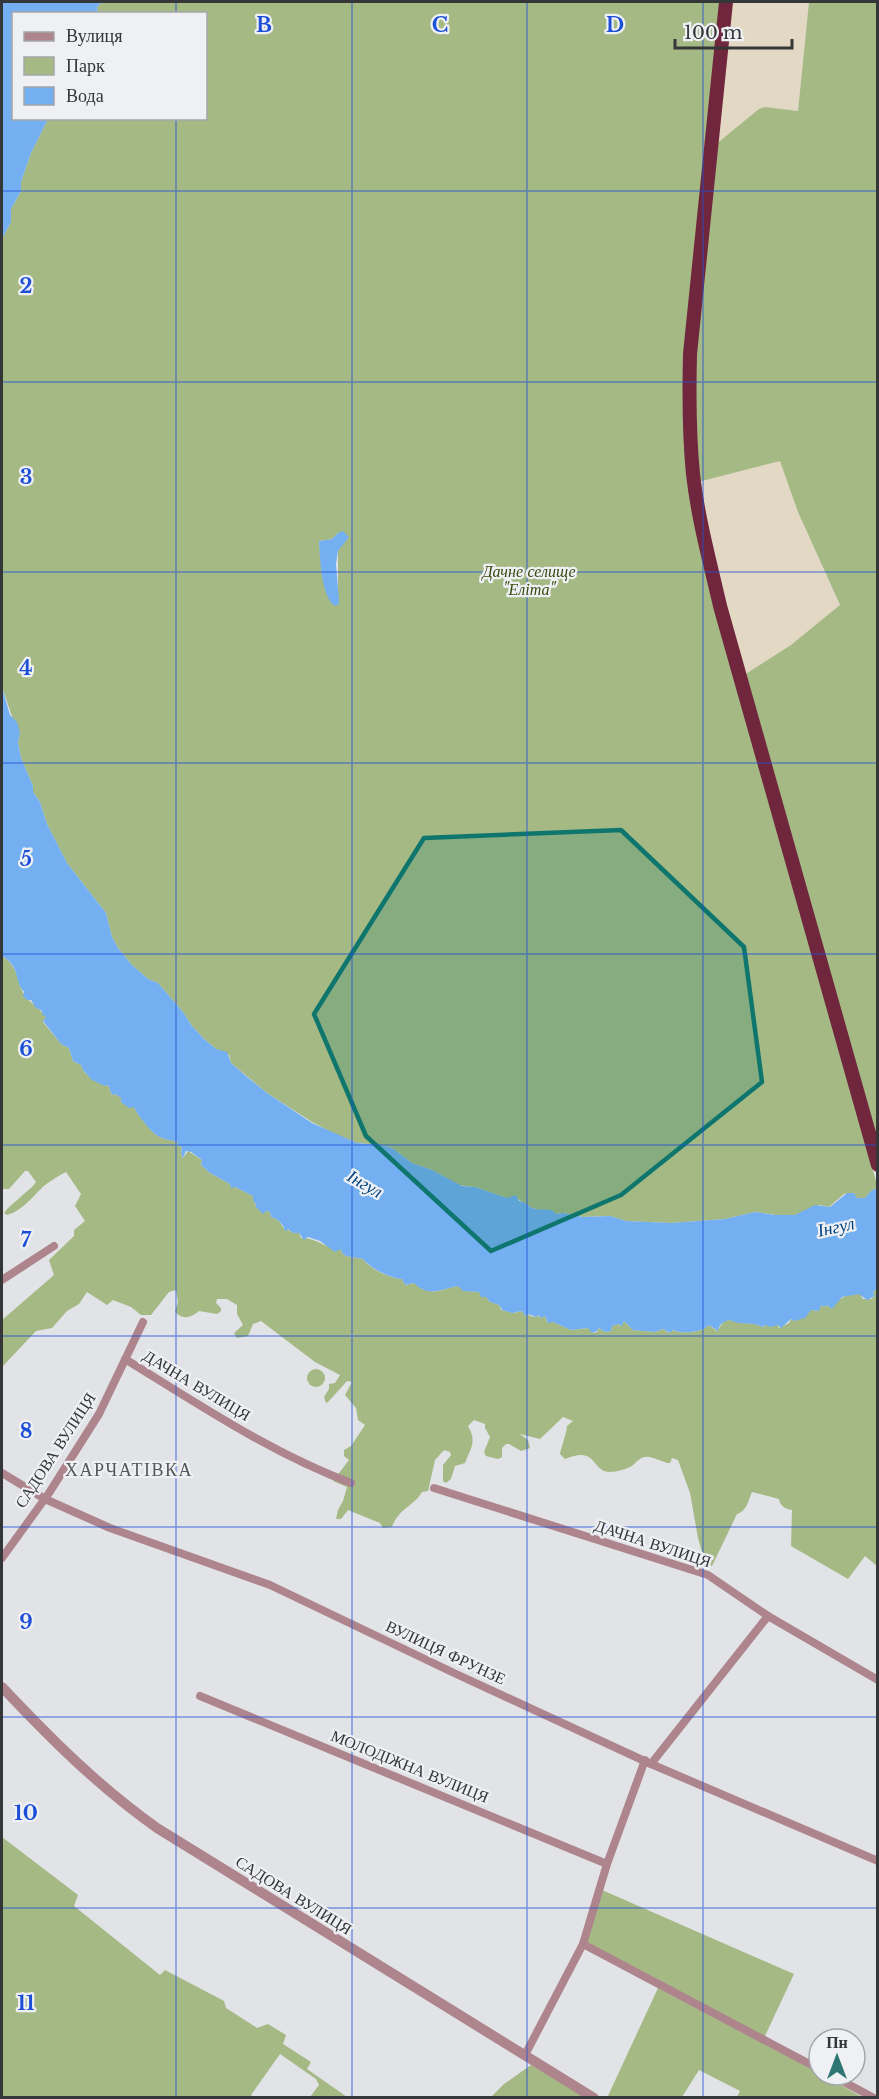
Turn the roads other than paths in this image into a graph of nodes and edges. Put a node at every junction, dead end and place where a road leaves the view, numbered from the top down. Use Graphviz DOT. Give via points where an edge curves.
graph roads {
  1 [pos="726,2"];
  2 [pos="878,1164"];
  3 [pos="54,1246"];
  4 [pos="2,1280"];
  5 [pos="143,1322"];
  6 [pos="125,1359"];
  7 [pos="2,1473"];
  8 [pos="351,1483"];
  9 [pos="434,1488"];
  10 [pos="45,1499"];
  11 [pos="2,1558"];
  12 [pos="768,1616"];
  13 [pos="878,1680"];
  14 [pos="2,1687"];
  15 [pos="200,1696"];
  16 [pos="648,1762"];
  17 [pos="878,1861"];
  18 [pos="607,1864"];
  19 [pos="583,1944"];
  20 [pos="525,2055"];
  21 [pos="807,2063"];
  22 [pos="854,2087"];
  23 [pos="594,2097"];
  24 [pos="874,2097"];
  1 -- 2 [label="highway" via="690,354 694,476 720,606"];
  3 -- 4 [label="street"];
  5 -- 6 [label="street, САДОВА ВУЛИЦЯ"];
  6 -- 8 [label="street, ДАЧНА ВУЛИЦЯ" via="285,1455"];
  6 -- 10 [label="street, САДОВА ВУЛИЦЯ" via="99,1414"];
  7 -- 10 [label="street, ВУЛИЦЯ ФРУНЗЕ"];
  9 -- 12 [label="street, ДАЧНА ВУЛИЦЯ" via="708,1575"];
  10 -- 11 [label="street, САДОВА ВУЛИЦЯ"];
  10 -- 16 [label="street, ВУЛИЦЯ ФРУНЗЕ" via="110,1528 270,1585"];
  12 -- 13 [label="street, ДАЧНА ВУЛИЦЯ"];
  12 -- 16 [label="street"];
  14 -- 20 [label="street, САДОВА ВУЛИЦЯ" via="97,1782 157,1828"];
  15 -- 18 [label="street, МОЛОДІЖНА ВУЛИЦЯ"];
  16 -- 17 [label="street, ВУЛИЦЯ ФРУНЗЕ"];
  16 -- 18 [label="street"];
  18 -- 19 [label="street"];
  19 -- 20 [label="street"];
  19 -- 21 [label="street"];
  20 -- 23 [label="street, САДОВА ВУЛИЦЯ"];
  22 -- 24 [label="street"];
}
